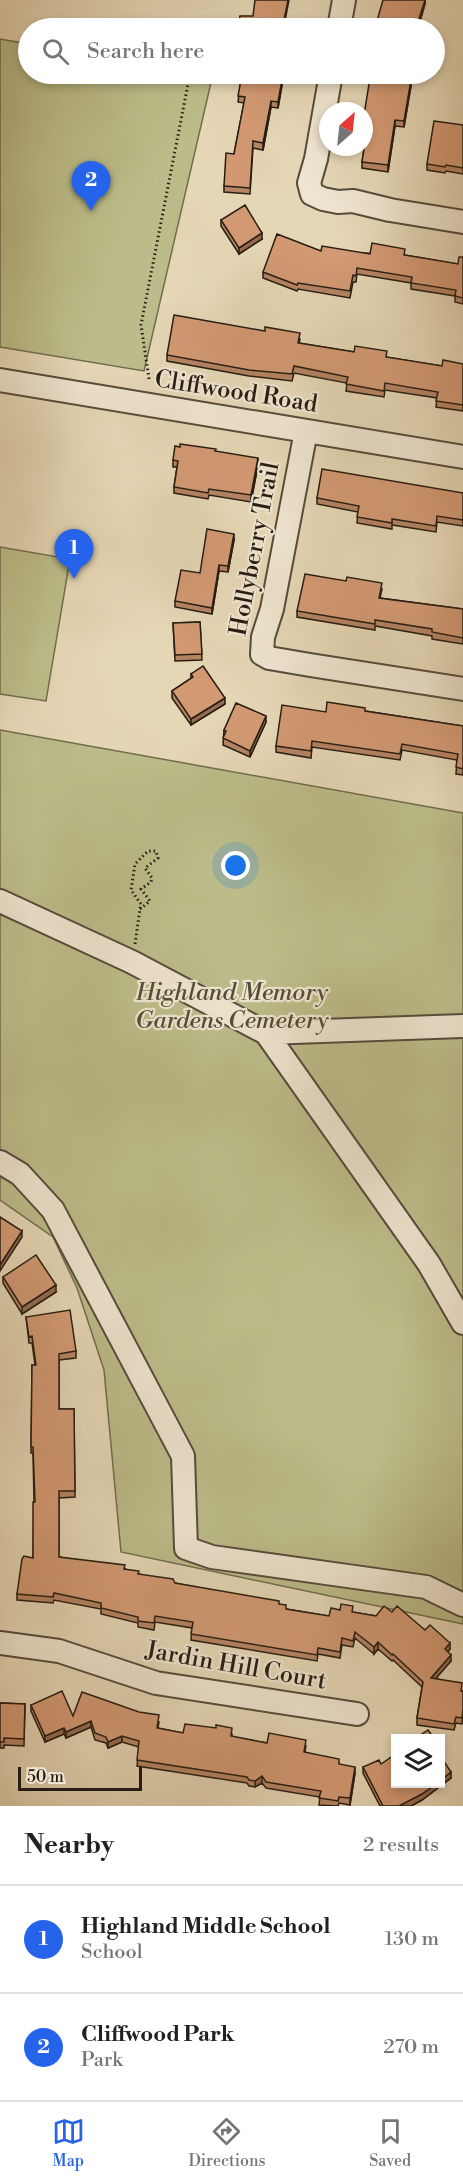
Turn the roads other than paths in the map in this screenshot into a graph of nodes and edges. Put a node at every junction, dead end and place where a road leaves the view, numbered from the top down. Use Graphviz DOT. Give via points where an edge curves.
graph roads {
  1 [pos="344,0"];
  2 [pos="341,18"];
  3 [pos="329,84"];
  4 [pos="463,222"];
  5 [pos="0,380"];
  6 [pos="306,431"];
  7 [pos="463,457"];
  8 [pos="463,689"];
  9 [pos="0,901"];
  10 [pos="463,1026"];
  11 [pos="266,1033"];
  12 [pos="0,1162"];
  13 [pos="463,1323"];
  14 [pos="463,1605"];
  15 [pos="0,1644"];
  16 [pos="357,1714"];
  1 -- 2 [label="street"];
  3 -- 4 [label="street" via="309,183 312,194 338,202 352,201"];
  5 -- 6 [label="street, Cliffwood Road"];
  6 -- 7 [label="street, Cliffwood Road"];
  6 -- 8 [label="street, Hollyberry Trail" via="262,654"];
  9 -- 11 [label="street" via="132,962"];
  10 -- 11 [label="street"];
  11 -- 13 [label="street" via="429,1264"];
  12 -- 14 [label="street" via="20,1174 53,1210 183,1456 186,1548 212,1557 426,1587"];
  15 -- 16 [label="street, Jardin Hill Court" via="59,1651 156,1683"];
}
